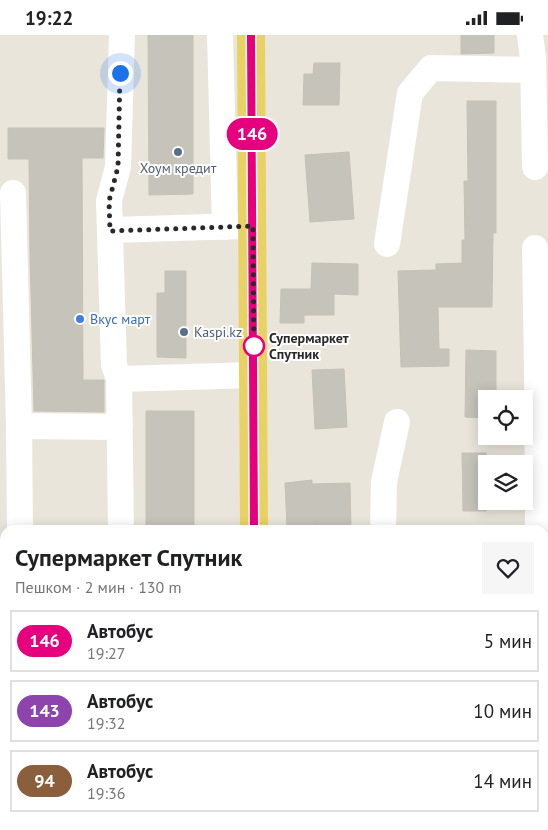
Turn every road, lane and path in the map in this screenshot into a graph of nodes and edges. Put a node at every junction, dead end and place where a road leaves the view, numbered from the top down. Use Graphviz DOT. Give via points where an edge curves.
graph roads {
  1 [pos="122,35"];
  2 [pos="220,35"];
  3 [pos="251,35"];
  4 [pos="536,55"];
  5 [pos="535,167"];
  6 [pos="12,193"];
  7 [pos="253,226"];
  8 [pos="225,227"];
  9 [pos="110,231"];
  10 [pos="387,244"];
  11 [pos="535,248"];
  12 [pos="254,375"];
  13 [pos="119,379"];
  14 [pos="397,422"];
  15 [pos="19,426"];
  16 [pos="120,427"];
  17 [pos="20,525"];
  18 [pos="121,525"];
  19 [pos="254,525"];
  20 [pos="383,525"];
  21 [pos="541,525"];
  1 -- 9 [label="street" via="118,167 109,201"];
  2 -- 8 [label="street"];
  3 -- 7 [label="main road"];
  4 -- 5 [label="street"];
  4 -- 10 [label="street" via="431,68 410,93"];
  6 -- 15 [label="street"];
  7 -- 8 [label="street"];
  7 -- 12 [label="main road"];
  8 -- 9 [label="street"];
  9 -- 13 [label="street" via="114,365"];
  11 -- 21 [label="street"];
  12 -- 13 [label="street"];
  12 -- 19 [label="main road"];
  13 -- 16 [label="street"];
  14 -- 20 [label="street" via="384,482"];
  15 -- 16 [label="street"];
  15 -- 17 [label="street"];
  16 -- 18 [label="street"];
}
